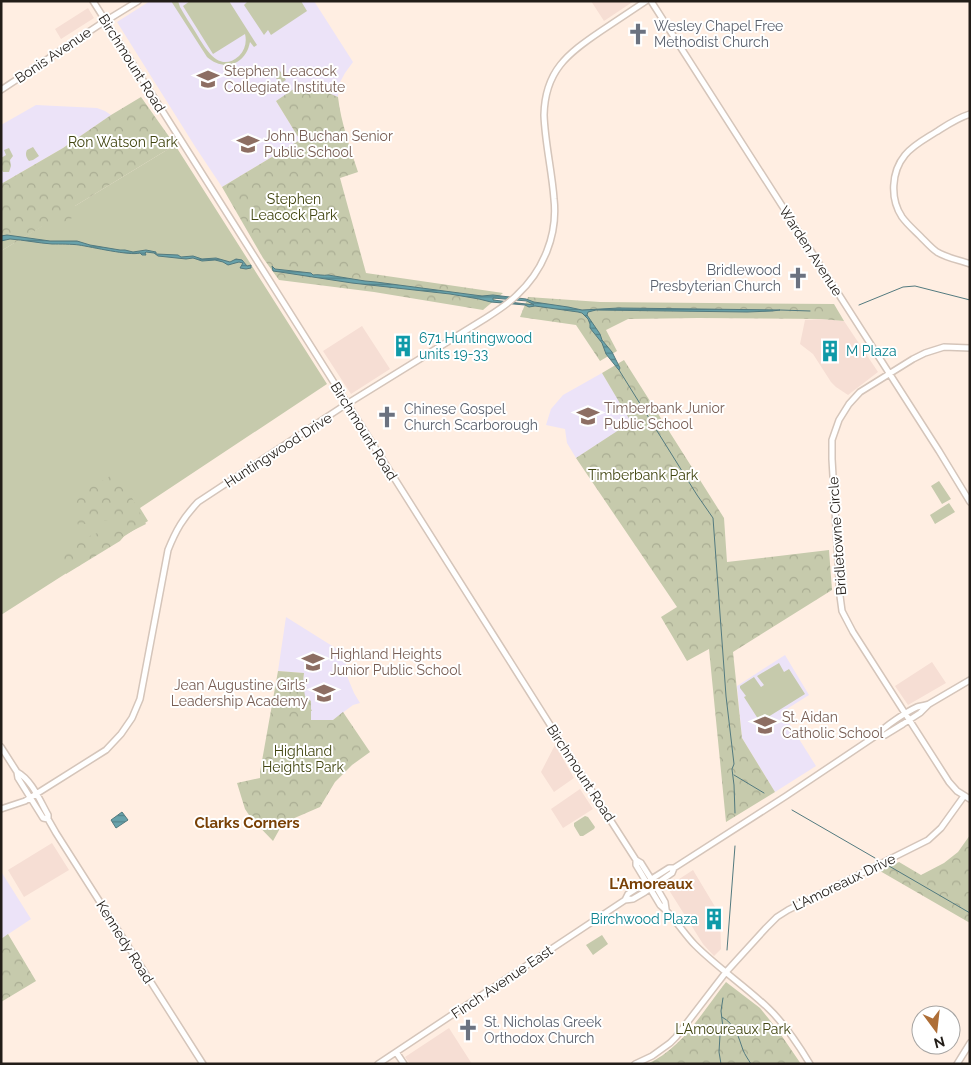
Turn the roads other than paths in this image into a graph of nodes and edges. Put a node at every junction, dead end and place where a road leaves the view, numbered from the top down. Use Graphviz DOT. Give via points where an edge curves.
graph roads {
  1 [pos="93,1"];
  2 [pos="138,1"];
  3 [pos="646,1"];
  4 [pos="651,1"];
  5 [pos="105,20"];
  6 [pos="1,90"];
  7 [pos="970,114"];
  8 [pos="970,264"];
  9 [pos="970,348"];
  10 [pos="890,374"];
  11 [pos="348,404"];
  12 [pos="970,502"];
  13 [pos="970,680"];
  14 [pos="929,704"];
  15 [pos="905,714"];
  16 [pos="909,720"];
  17 [pos="878,736"];
  18 [pos="1,747"];
  19 [pos="17,772"];
  20 [pos="36,794"];
  21 [pos="964,796"];
  22 [pos="31,798"];
  23 [pos="970,799"];
  24 [pos="1,809"];
  25 [pos="48,819"];
  26 [pos="674,868"];
  27 [pos="649,881"];
  28 [pos="652,887"];
  29 [pos="625,900"];
  30 [pos="726,972"];
  31 [pos="970,1043"];
  32 [pos="396,1052"];
  33 [pos="203,1064"];
  34 [pos="378,1064"];
  35 [pos="404,1064"];
  36 [pos="635,1064"];
  37 [pos="810,1064"];
  38 [pos="957,1064"];
  1 -- 5 [label="main road, Birchmount Road"];
  2 -- 5 [label="main road, Bonis Avenue"];
  3 -- 11 [label="main road, Huntingwood Drive" via="572,52 558,67 546,92 544,127 555,215 549,245 535,275 506,304"];
  4 -- 10 [label="main road, Warden Avenue"];
  5 -- 6 [label="main road, Bonis Avenue"];
  5 -- 11 [label="main road, Birchmount Road"];
  7 -- 8 [label="main road" via="911,148 899,165 894,186 898,211 907,224 937,252"];
  9 -- 10 [label="main road, Bridletowne Circle" via="944,347 925,353"];
  10 -- 12 [label="main road, Warden Avenue"];
  10 -- 15 [label="main road, Bridletowne Circle" via="860,392 849,404 838,420 832,440 832,458 842,611"];
  11 -- 20 [label="main road, Huntingwood Drive" via="198,502 189,512 168,550 140,699 132,718 106,750"];
  11 -- 27 [label="main road, Birchmount Road" via="636,860 641,863"];
  13 -- 14 [label="main road, Finch Avenue East"];
  14 -- 15 [label="main road, Finch Avenue East"];
  14 -- 16 [label="main road, Finch Avenue East"];
  15 -- 16 [label="main road, Bridletowne Circle"];
  15 -- 17 [label="main road, Finch Avenue East"];
  16 -- 17 [label="main road, Finch Avenue East"];
  16 -- 21 [label="main road, Bridletowne Circle" via="949,782"];
  17 -- 26 [label="main road, Finch Avenue East"];
  18 -- 19 [label="main road, Kennedy Road"];
  19 -- 20 [label="main road, Kennedy Road" via="23,775"];
  19 -- 22 [label="main road, Kennedy Road"];
  20 -- 22 [label="main road, Huntingwood Drive"];
  20 -- 25 [label="main road, Kennedy Road"];
  21 -- 23 [label="main road, Bridletowne Circle"];
  21 -- 30 [label="main road, L'Amoreaux Drive" via="928,840 777,917"];
  22 -- 24 [label="main road, Huntingwood Drive"];
  22 -- 25 [label="main road, Kennedy Road" via="43,818"];
  25 -- 33 [label="main road, Kennedy Road"];
  26 -- 27 [label="main road, Finch Avenue East"];
  26 -- 28 [label="main road, Finch Avenue East"];
  27 -- 28 [label="main road, Birchmount Road"];
  27 -- 29 [label="main road, Finch Avenue East" via="628,894"];
  28 -- 29 [label="main road, Finch Avenue East" via="633,899"];
  28 -- 30 [label="main road, Birchmount Road" via="694,944"];
  29 -- 32 [label="main road, Finch Avenue East"];
  30 -- 36 [label="main road, L'Amoreaux Drive" via="676,1037 652,1056"];
  30 -- 37 [label="main road, Birchmount Road" via="774,1014"];
  31 -- 38 [label="main road"];
  32 -- 34 [label="main road, Finch Avenue East"];
  32 -- 35 [label="main road"];
}
